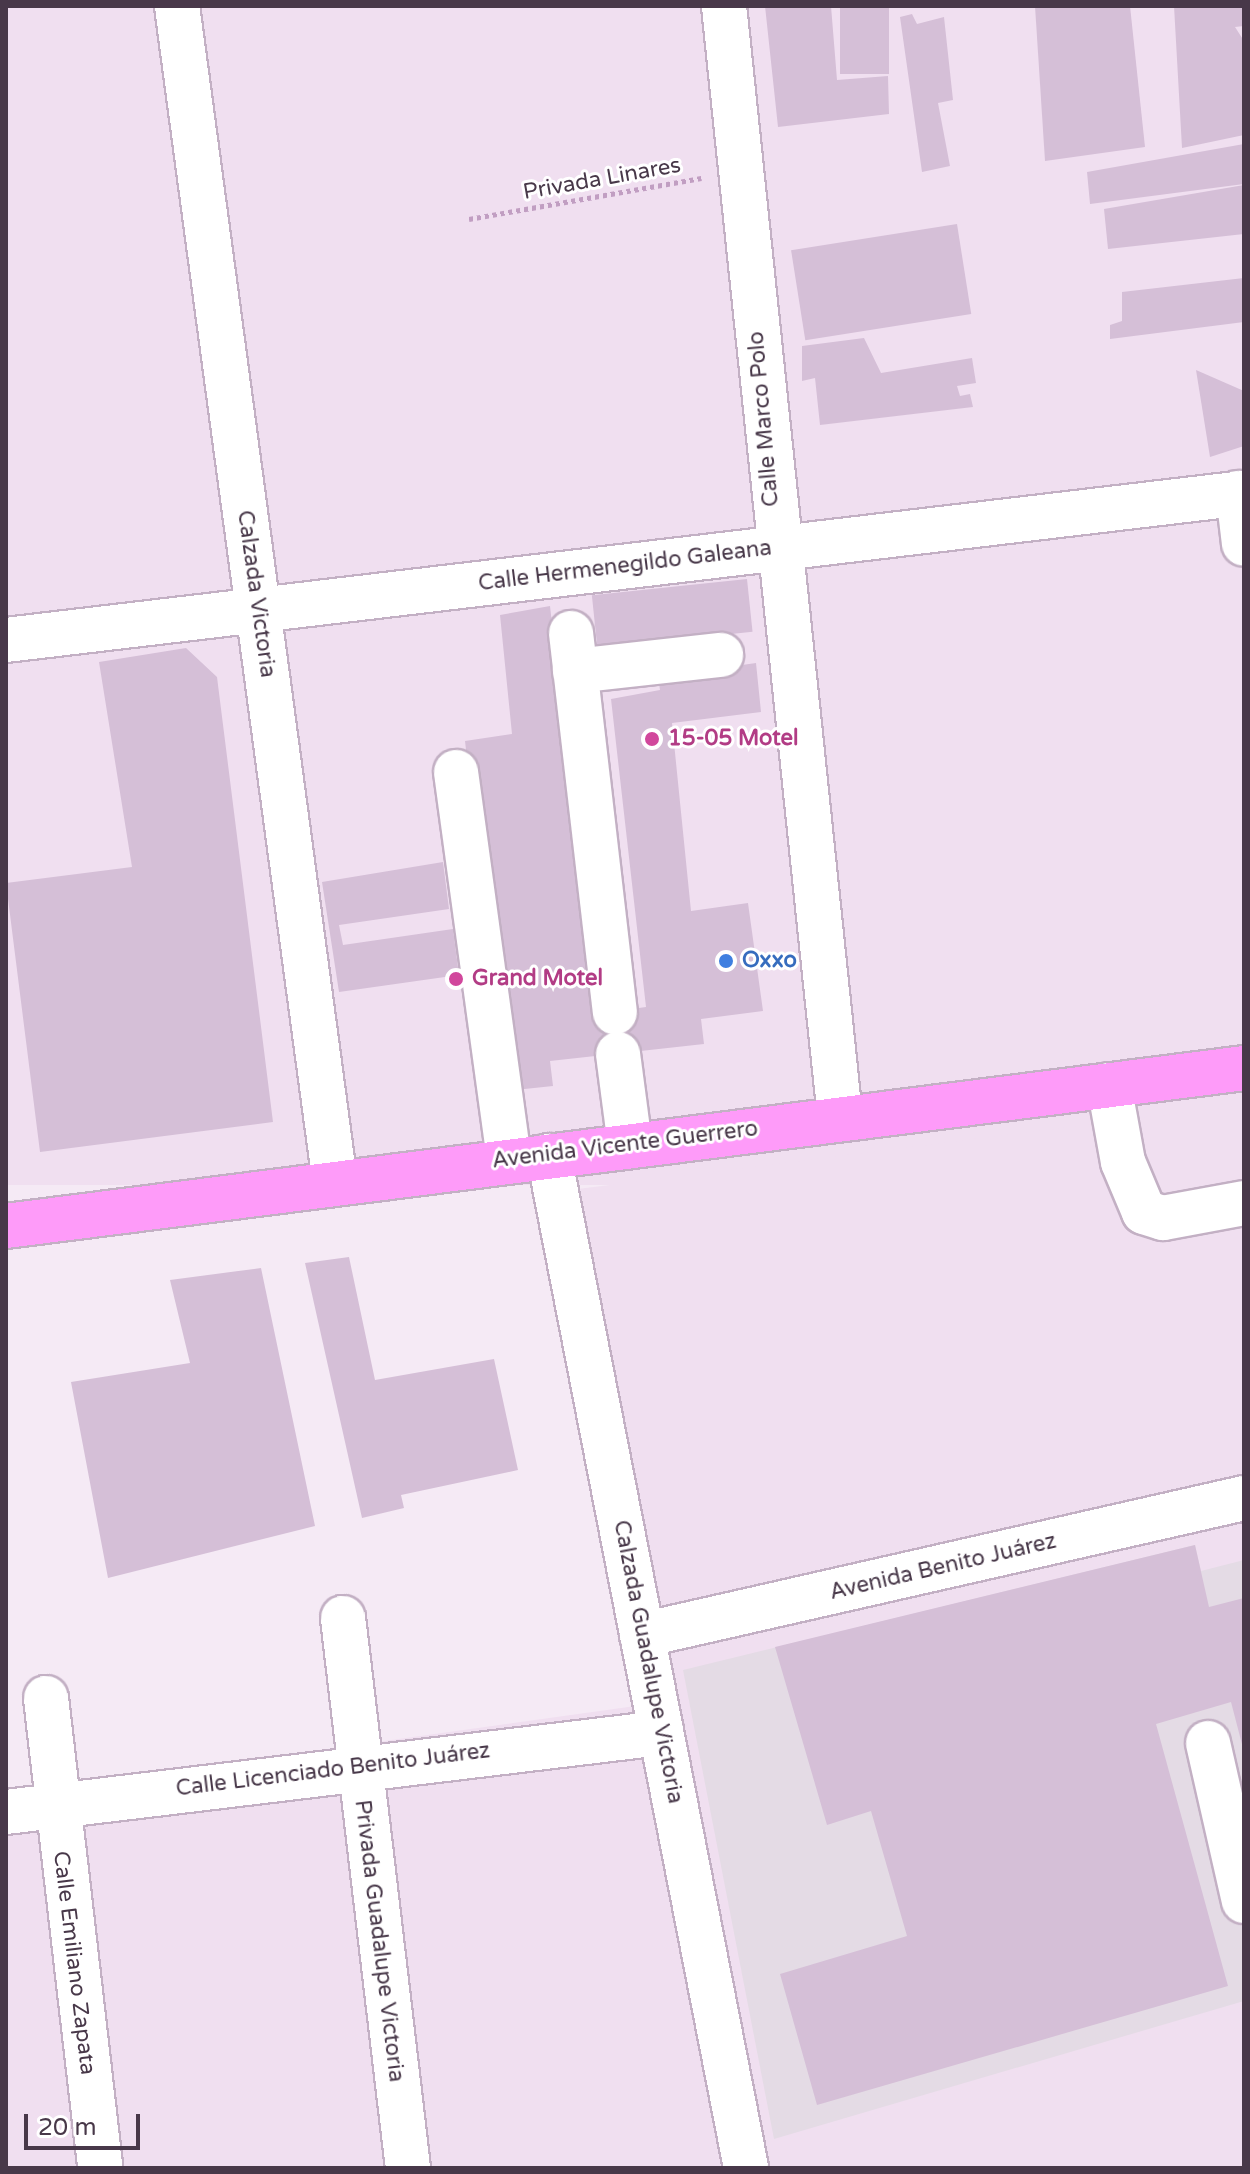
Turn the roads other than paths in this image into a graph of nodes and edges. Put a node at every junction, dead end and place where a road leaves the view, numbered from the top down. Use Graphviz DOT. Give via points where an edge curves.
graph roads {
  1 [pos="177,6"];
  2 [pos="724,6"];
  3 [pos="1241,493"];
  4 [pos="1244,544"];
  5 [pos="776,548"];
  6 [pos="258,610"];
  7 [pos="6,640"];
  8 [pos="721,655"];
  9 [pos="456,772"];
  10 [pos="1244,1068"];
  11 [pos="1109,1085"];
  12 [pos="840,1118"];
  13 [pos="630,1145"];
  14 [pos="529,1158"];
  15 [pos="335,1182"];
  16 [pos="1244,1203"];
  17 [pos="6,1226"];
  18 [pos="1244,1498"];
  19 [pos="343,1618"];
  20 [pos="642,1635"];
  21 [pos="46,1698"];
  22 [pos="661,1733"];
  23 [pos="1208,1743"];
  24 [pos="356,1764"];
  25 [pos="54,1806"];
  26 [pos="6,1812"];
  27 [pos="1244,1901"];
  28 [pos="100,2168"];
  29 [pos="408,2168"];
  30 [pos="746,2168"];
  1 -- 6 [label="street, Calzada Victoria"];
  2 -- 5 [label="street, Calle Marco Polo"];
  3 -- 4 [label="street"];
  3 -- 5 [label="street, Calle Hermenegildo Galeana"];
  5 -- 6 [label="street, Calle Hermenegildo Galeana"];
  5 -- 12 [label="street, Calle Marco Polo"];
  6 -- 7 [label="street, Calle Hermenegildo Galeana"];
  6 -- 15 [label="street, Calzada Victoria"];
  8 -- 13 [label="street" via="573,652"];
  9 -- 14 [label="street, Calzada Guadalupe Victoria"];
  10 -- 11 [label="main road, Avenida Vicente Guerrero"];
  11 -- 12 [label="main road, Avenida Vicente Guerrero"];
  11 -- 16 [label="street" via="1123,1162 1144,1212 1163,1218"];
  12 -- 13 [label="main road, Avenida Vicente Guerrero"];
  13 -- 14 [label="main road, Avenida Vicente Guerrero"];
  14 -- 15 [label="main road, Avenida Vicente Guerrero"];
  14 -- 20 [label="street, Calzada Guadalupe Victoria"];
  15 -- 17 [label="main road, Avenida Vicente Guerrero"];
  18 -- 20 [label="street, Avenida Benito Juárez"];
  19 -- 24 [label="street, Privada Guadalupe Victoria"];
  20 -- 22 [label="street, Calzada Guadalupe Victoria"];
  21 -- 25 [label="street, Calle Emiliano Zapata"];
  22 -- 24 [label="street, Calle Licenciado Benito Juárez"];
  22 -- 30 [label="street, Calzada Guadalupe Victoria"];
  23 -- 27 [label="street"];
  24 -- 25 [label="street, Calle Licenciado Benito Juárez"];
  24 -- 29 [label="street, Privada Guadalupe Victoria"];
  25 -- 26 [label="street, Calle Licenciado Benito Juárez"];
  25 -- 28 [label="street, Calle Emiliano Zapata"];
}
